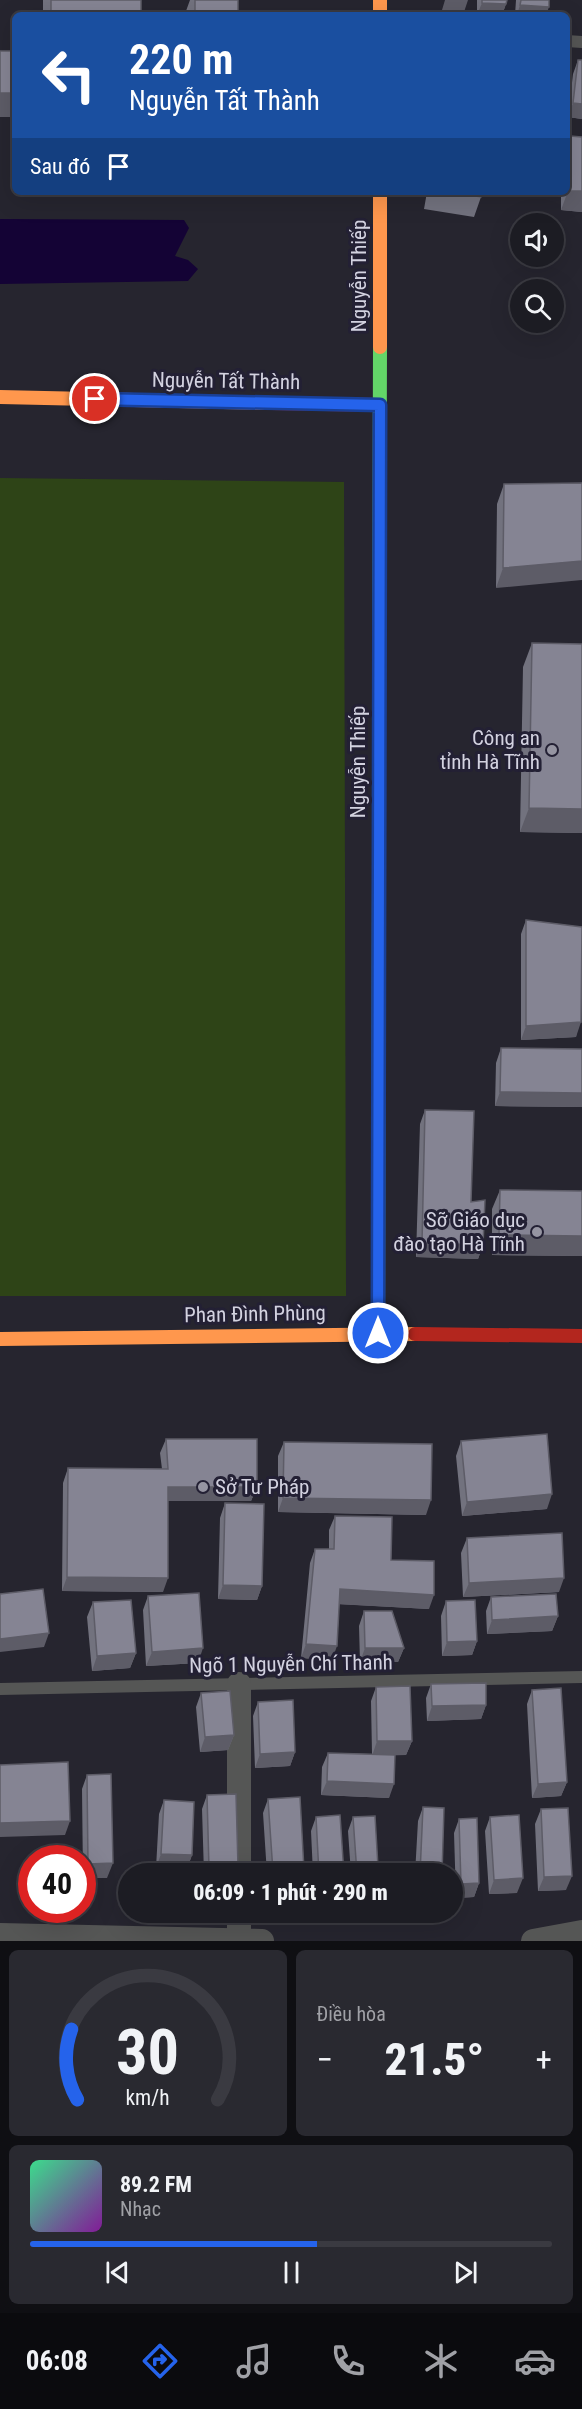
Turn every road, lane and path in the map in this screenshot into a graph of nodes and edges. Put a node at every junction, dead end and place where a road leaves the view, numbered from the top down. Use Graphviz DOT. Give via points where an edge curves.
graph roads {
  1 [pos="380,195"];
  2 [pos="0,397"];
  3 [pos="380,405"];
  4 [pos="378,1333"];
  5 [pos="582,1336"];
  6 [pos="0,1339"];
  7 [pos="582,1677"];
  8 [pos="239,1684"];
  9 [pos="0,1689"];
  10 [pos="239,1863"];
  11 [pos="239,1923"];
  12 [pos="582,1932"];
  13 [pos="0,1935"];
  14 [pos="143,1939"];
  15 [pos="238,1940"];
  16 [pos="262,1941"];
  17 [pos="533,1941"];
  1 -- 3 [label="street, Nguyễn Thiếp"];
  2 -- 3 [label="street, Nguyễn Tất Thành"];
  3 -- 4 [label="street, Nguyễn Thiếp"];
  4 -- 5 [label="street, Phan Đình Phùng"];
  4 -- 6 [label="street, Phan Đình Phùng"];
  7 -- 8 [label="lane, Ngõ 1 Nguyễn Chí Thanh"];
  8 -- 9 [label="lane, Ngõ 1 Nguyễn Chí Thanh"];
  8 -- 10 [label="street"];
  11 -- 15 [label="street"];
  12 -- 17 [label="street"];
  13 -- 14 [label="street"];
  14 -- 15 [label="street"];
  15 -- 16 [label="street"];
}
